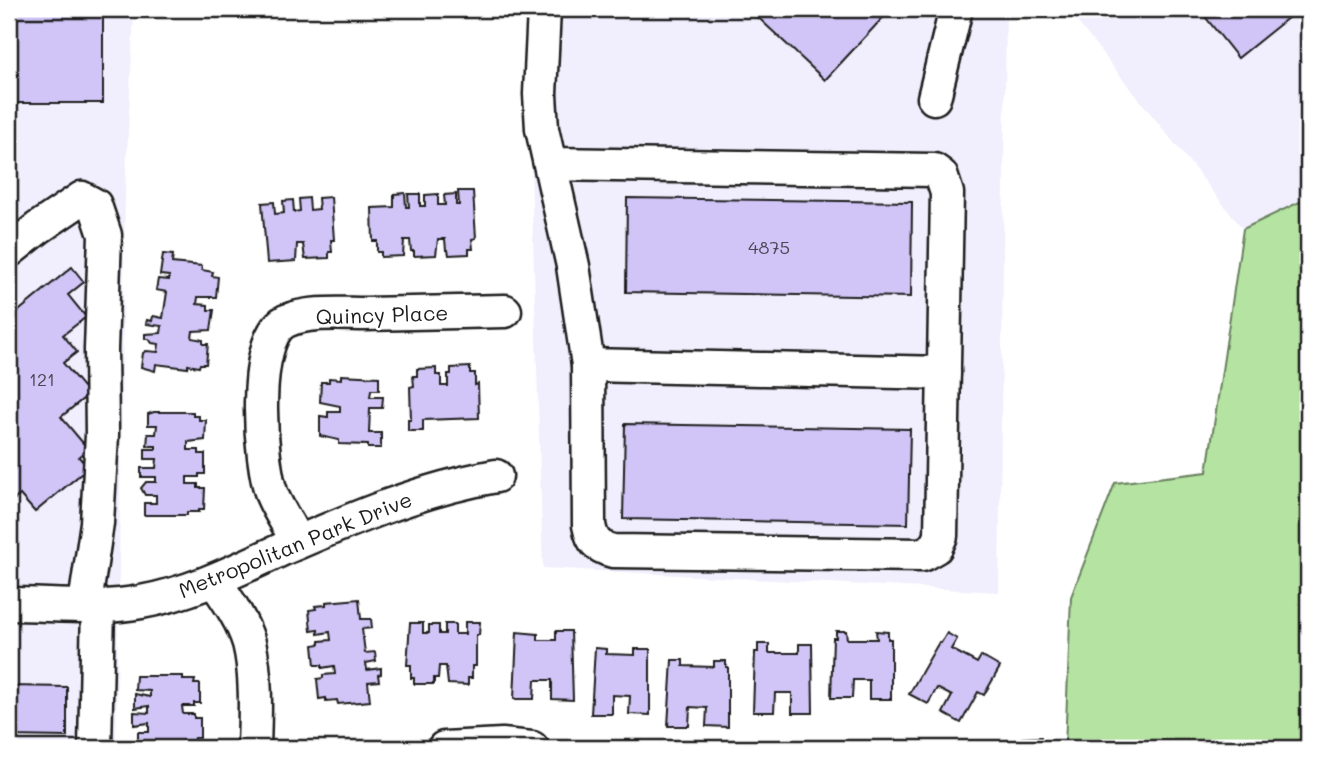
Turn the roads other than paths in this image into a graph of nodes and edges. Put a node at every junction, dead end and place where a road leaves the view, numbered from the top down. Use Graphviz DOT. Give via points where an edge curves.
graph roads {
  1 [pos="544,9"];
  2 [pos="956,9"];
  3 [pos="934,98"];
  4 [pos="550,164"];
  5 [pos="9,251"];
  6 [pos="505,311"];
  7 [pos="588,365"];
  8 [pos="943,373"];
  9 [pos="496,476"];
  10 [pos="299,542"];
  11 [pos="214,580"];
  12 [pos="9,604"];
  13 [pos="91,605"];
  14 [pos="94,748"];
  15 [pos="254,748"];
  16 [pos="444,748"];
  17 [pos="532,748"];
  1 -- 4 [label="street" via="540,94"];
  2 -- 3 [label="street"];
  4 -- 7 [label="street" via="573,266"];
  4 -- 8 [label="street" via="934,170 941,175 947,193"];
  5 -- 13 [label="street" via="82,198 94,205 105,235 102,435"];
  6 -- 10 [label="street, Quincy Place" via="320,315 278,326 269,343 263,374 260,421 273,497"];
  7 -- 8 [label="street"];
  7 -- 8 [label="street" via="589,525 592,539 613,551 922,555 936,547 941,536"];
  9 -- 10 [label="street, Metropolitan Park Drive" via="401,500"];
  10 -- 11 [label="street, Metropolitan Park Drive"];
  11 -- 13 [label="street, Metropolitan Park Drive" via="141,602"];
  11 -- 15 [label="street" via="249,643"];
  12 -- 13 [label="street, Metropolitan Park Drive"];
  13 -- 14 [label="street"];
  16 -- 17 [label="street"];
}
